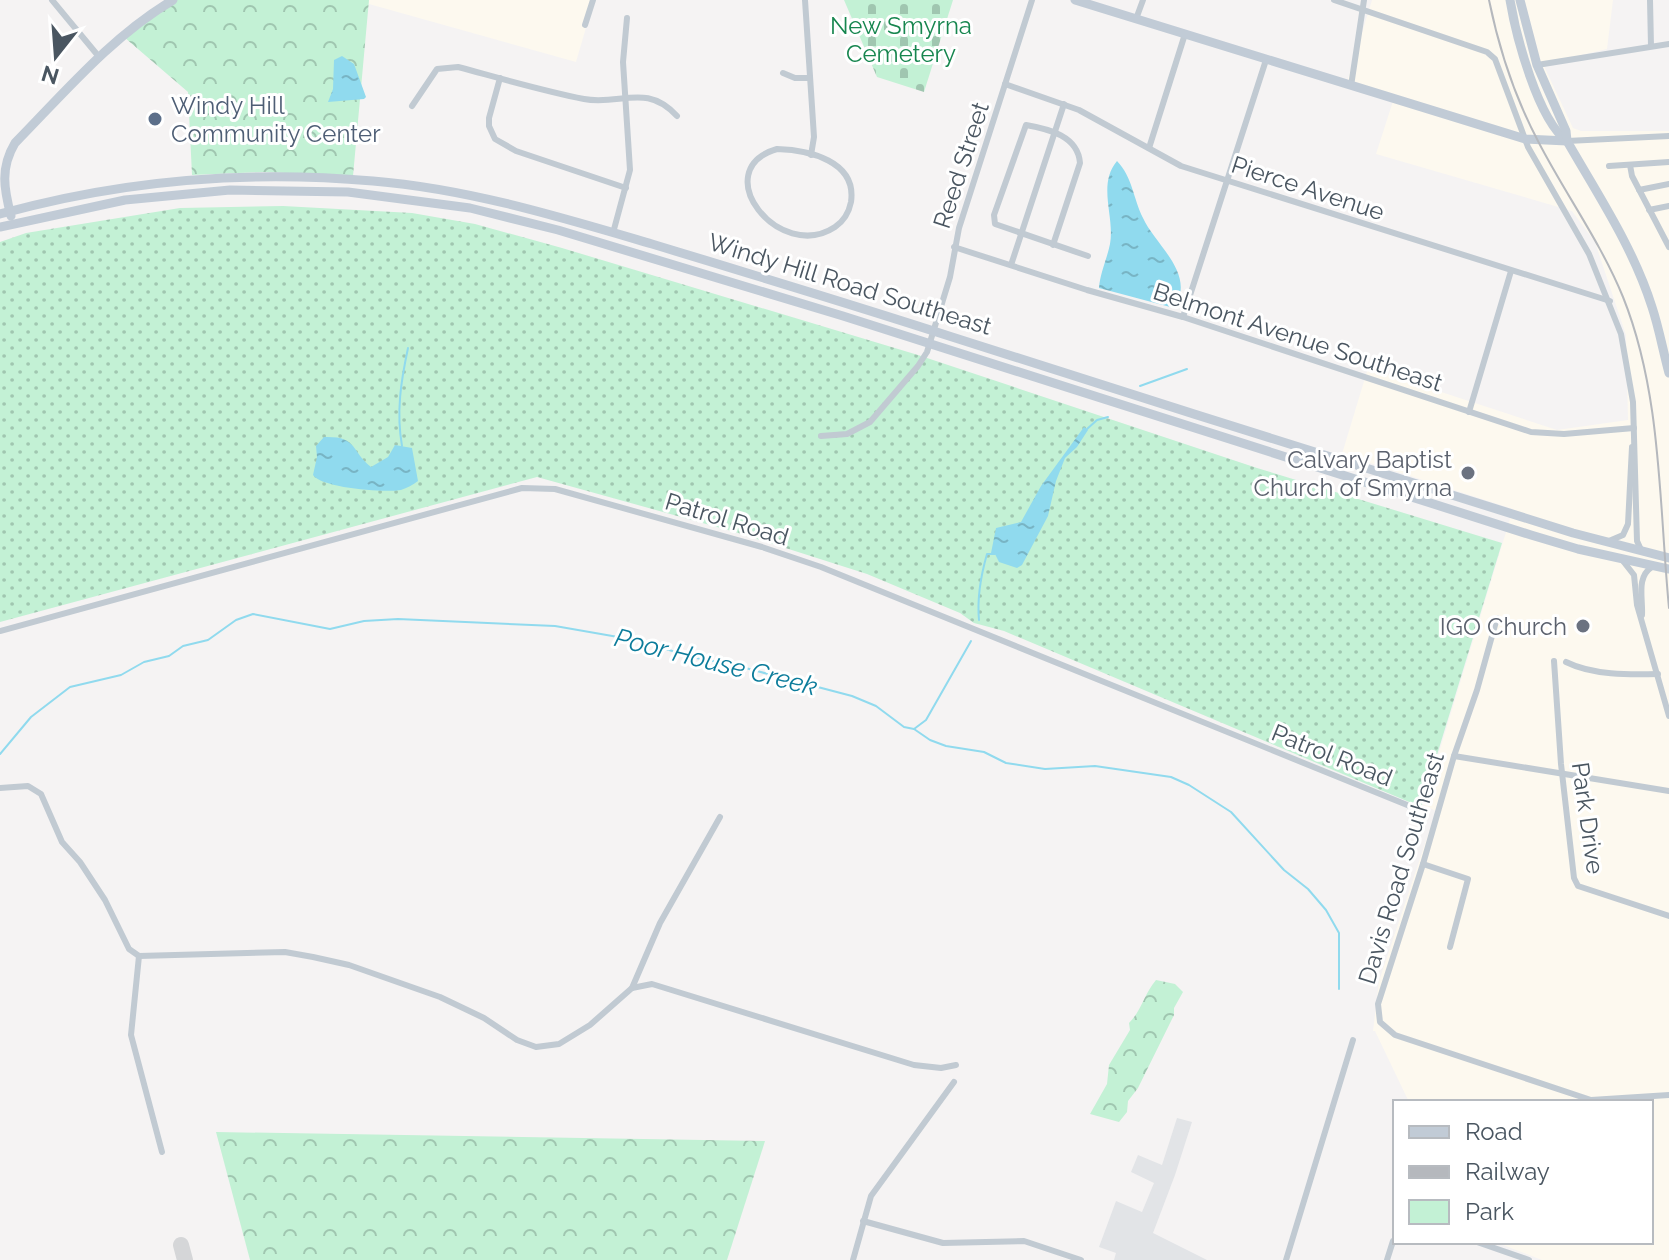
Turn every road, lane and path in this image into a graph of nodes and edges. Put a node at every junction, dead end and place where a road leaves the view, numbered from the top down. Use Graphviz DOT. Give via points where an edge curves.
graph roads {
  1 [pos="52,0"];
  2 [pos="173,0"];
  3 [pos="593,0"];
  4 [pos="805,0"];
  5 [pos="1032,0"];
  6 [pos="1075,0"];
  7 [pos="1143,0"];
  8 [pos="1334,0"];
  9 [pos="1364,0"];
  10 [pos="1510,0"];
  11 [pos="1520,0"];
  12 [pos="1650,0"];
  13 [pos="1363,9"];
  14 [pos="627,18"];
  15 [pos="1136,19"];
  16 [pos="585,25"];
  17 [pos="1185,34"];
  18 [pos="1669,44"];
  19 [pos="1651,46"];
  20 [pos="100,58"];
  21 [pos="1266,60"];
  22 [pos="1537,65"];
  23 [pos="783,73"];
  24 [pos="500,78"];
  25 [pos="810,78"];
  26 [pos="1005,84"];
  27 [pos="1351,86"];
  28 [pos="626,97"];
  29 [pos="1064,104"];
  30 [pos="412,106"];
  31 [pos="677,116"];
  32 [pos="1550,122"];
  33 [pos="1055,133"];
  34 [pos="1669,136"];
  35 [pos="1525,139"];
  36 [pos="1544,141"];
  37 [pos="1567,141"];
  38 [pos="15,143"];
  39 [pos="1149,148"];
  40 [pos="811,155"];
  41 [pos="1669,162"];
  42 [pos="1630,165"];
  43 [pos="1609,166"];
  44 [pos="0,167"];
  45 [pos="1228,181"];
  46 [pos="1669,184"];
  47 [pos="626,188"];
  48 [pos="1639,190"];
  49 [pos="1669,206"];
  50 [pos="1649,210"];
  51 [pos="5,212"];
  52 [pos="13,223"];
  53 [pos="0,227"];
  54 [pos="613,233"];
  55 [pos="1022,234"];
  56 [pos="1053,245"];
  57 [pos="954,247"];
  58 [pos="1669,247"];
  59 [pos="1088,256"];
  60 [pos="1011,265"];
  61 [pos="1511,271"];
  62 [pos="1610,301"];
  63 [pos="1183,317"];
  64 [pos="1658,327"];
  65 [pos="934,331"];
  66 [pos="1669,334"];
  67 [pos="930,343"];
  68 [pos="1667,345"];
  69 [pos="1669,373"];
  70 [pos="1469,412"];
  71 [pos="1634,428"];
  72 [pos="821,436"];
  73 [pos="1605,542"];
  74 [pos="1642,552"];
  75 [pos="1668,557"];
  76 [pos="1621,559"];
  77 [pos="1653,566"];
  78 [pos="1669,569"];
  79 [pos="1497,618"];
  80 [pos="1642,623"];
  81 [pos="0,631"];
  82 [pos="1554,661"];
  83 [pos="1566,662"];
  84 [pos="1658,674"];
  85 [pos="1669,716"];
  86 [pos="1454,756"];
  87 [pos="1562,774"];
  88 [pos="0,788"];
  89 [pos="1669,791"];
  90 [pos="1417,809"];
  91 [pos="720,817"];
  92 [pos="1423,864"];
  93 [pos="1669,916"];
  94 [pos="1450,947"];
  95 [pos="139,956"];
  96 [pos="632,988"];
  97 [pos="1353,1040"];
  98 [pos="956,1065"];
  99 [pos="954,1082"];
  100 [pos="1669,1095"];
  101 [pos="162,1152"];
  102 [pos="863,1221"];
  103 [pos="1393,1241"];
  104 [pos="1483,1244"];
  105 [pos="853,1260"];
  106 [pos="1081,1260"];
  107 [pos="1286,1260"];
  108 [pos="1387,1260"];
  109 [pos="1529,1260"];
  1 -- 20 [label="street"];
  2 -- 20 [label="main road"];
  3 -- 16 [label="street"];
  4 -- 25 [label="street"];
  5 -- 26 [label="street, Reed Street"];
  6 -- 15 [label="main road"];
  7 -- 15 [label="street"];
  8 -- 13 [label="street"];
  9 -- 13 [label="street"];
  10 -- 32 [label="main road" via="1524,57"];
  11 -- 22 [label="main road"];
  12 -- 19 [label="street"];
  13 -- 27 [label="street"];
  13 -- 35 [label="street" via="1489,54"];
  14 -- 28 [label="street"];
  15 -- 17 [label="main road"];
  17 -- 21 [label="main road"];
  17 -- 39 [label="street"];
  18 -- 19 [label="street"];
  19 -- 22 [label="street"];
  20 -- 38 [label="main road"];
  21 -- 27 [label="main road"];
  21 -- 45 [label="street"];
  22 -- 37 [label="main road"];
  23 -- 25 [label="street"];
  24 -- 28 [label="street" via="587,100"];
  24 -- 30 [label="street" via="458,67 437,69"];
  24 -- 47 [label="street" via="489,118 495,139"];
  25 -- 40 [label="street"];
  26 -- 29 [label="street, Pierce Avenue"];
  26 -- 57 [label="street, Reed Street"];
  27 -- 35 [label="main road"];
  28 -- 31 [label="street" via="659,101"];
  28 -- 47 [label="street" via="631,157"];
  29 -- 33 [label="street"];
  29 -- 39 [label="street, Pierce Avenue"];
  32 -- 36 [label="main road"];
  32 -- 37 [label="main road"];
  33 -- 55 [label="street"];
  33 -- 55 [label="street" via="1026,125 994,215 995,224"];
  33 -- 56 [label="street" via="1078,148 1080,163"];
  34 -- 37 [label="street"];
  35 -- 36 [label="main road"];
  35 -- 62 [label="street"];
  36 -- 37 [label="main road"];
  37 -- 64 [label="main road" via="1630,252"];
  38 -- 44 [label="main road"];
  38 -- 51 [label="main road" via="3,181"];
  39 -- 45 [label="street, Pierce Avenue" via="1181,166"];
  40 -- 40 [label="street" via="790,149 766,152 748,183 759,212 802,236 822,234 842,221 851,197 844,171"];
  41 -- 42 [label="street"];
  42 -- 43 [label="street"];
  42 -- 48 [label="street"];
  45 -- 61 [label="street, Pierce Avenue"];
  45 -- 63 [label="street"];
  46 -- 48 [label="street"];
  47 -- 54 [label="street"];
  48 -- 50 [label="street"];
  49 -- 50 [label="street"];
  50 -- 58 [label="street"];
  51 -- 52 [label="main road"];
  51 -- 54 [label="main road, Windy Hill Road Southeast" via="148,184 306,177 441,190 526,207"];
  52 -- 53 [label="main road, Windy Hill Road Southeast"];
  52 -- 67 [label="main road, Windy Hill Road Southeast" via="125,200 205,191 302,189 401,197 530,222"];
  54 -- 65 [label="main road, Windy Hill Road Southeast"];
  55 -- 56 [label="street"];
  55 -- 60 [label="street"];
  56 -- 59 [label="street"];
  57 -- 60 [label="street, Belmont Avenue Southeast"];
  57 -- 65 [label="street, Reed Street"];
  60 -- 63 [label="street, Belmont Avenue Southeast"];
  61 -- 62 [label="street, Pierce Avenue"];
  61 -- 70 [label="street"];
  62 -- 71 [label="street" via="1628,364"];
  63 -- 70 [label="street, Belmont Avenue Southeast"];
  64 -- 66 [label="main road"];
  64 -- 68 [label="main road"];
  65 -- 67 [label="street, Reed Street"];
  65 -- 73 [label="main road, Windy Hill Road Southeast"];
  67 -- 72 [label="street, Reed Street" via="918,366 870,422 847,434"];
  67 -- 76 [label="main road, Windy Hill Road Southeast"];
  68 -- 69 [label="main road"];
  70 -- 71 [label="street, Belmont Avenue Southeast" via="1543,434"];
  71 -- 73 [label="street" via="1628,528"];
  71 -- 74 [label="street" via="1637,541"];
  73 -- 74 [label="main road, Windy Hill Road Southeast"];
  74 -- 75 [label="main road, Windy Hill Road Southeast"];
  76 -- 77 [label="main road, Windy Hill Road Southeast"];
  76 -- 80 [label="street" via="1634,576"];
  77 -- 78 [label="main road, Windy Hill Road Southeast"];
  77 -- 80 [label="street" via="1642,575"];
  79 -- 86 [label="street, Davis Road Southeast"];
  80 -- 84 [label="street"];
  81 -- 90 [label="street, Patrol Road" via="522,488 555,489 821,567"];
  82 -- 87 [label="street, Park Drive"];
  83 -- 84 [label="street" via="1602,671"];
  84 -- 85 [label="street"];
  86 -- 87 [label="street"];
  86 -- 92 [label="street, Davis Road Southeast"];
  87 -- 89 [label="street"];
  87 -- 93 [label="street, Park Drive" via="1578,886"];
  88 -- 95 [label="street" via="28,786 41,794 62,842 105,900 129,949"];
  91 -- 96 [label="street" via="660,923"];
  92 -- 94 [label="street" via="1468,879"];
  92 -- 100 [label="street, Davis Road Southeast" via="1378,1004 1386,1029 1591,1100"];
  95 -- 96 [label="street" via="285,952 349,965 440,997 536,1047 572,1037"];
  95 -- 101 [label="street" via="131,1035"];
  96 -- 98 [label="street" via="664,987 914,1065"];
  97 -- 107 [label="street"];
  99 -- 102 [label="street" via="871,1196"];
  102 -- 105 [label="street"];
  102 -- 106 [label="street" via="943,1243 1024,1241"];
  103 -- 108 [label="street"];
  104 -- 109 [label="street"];
}
